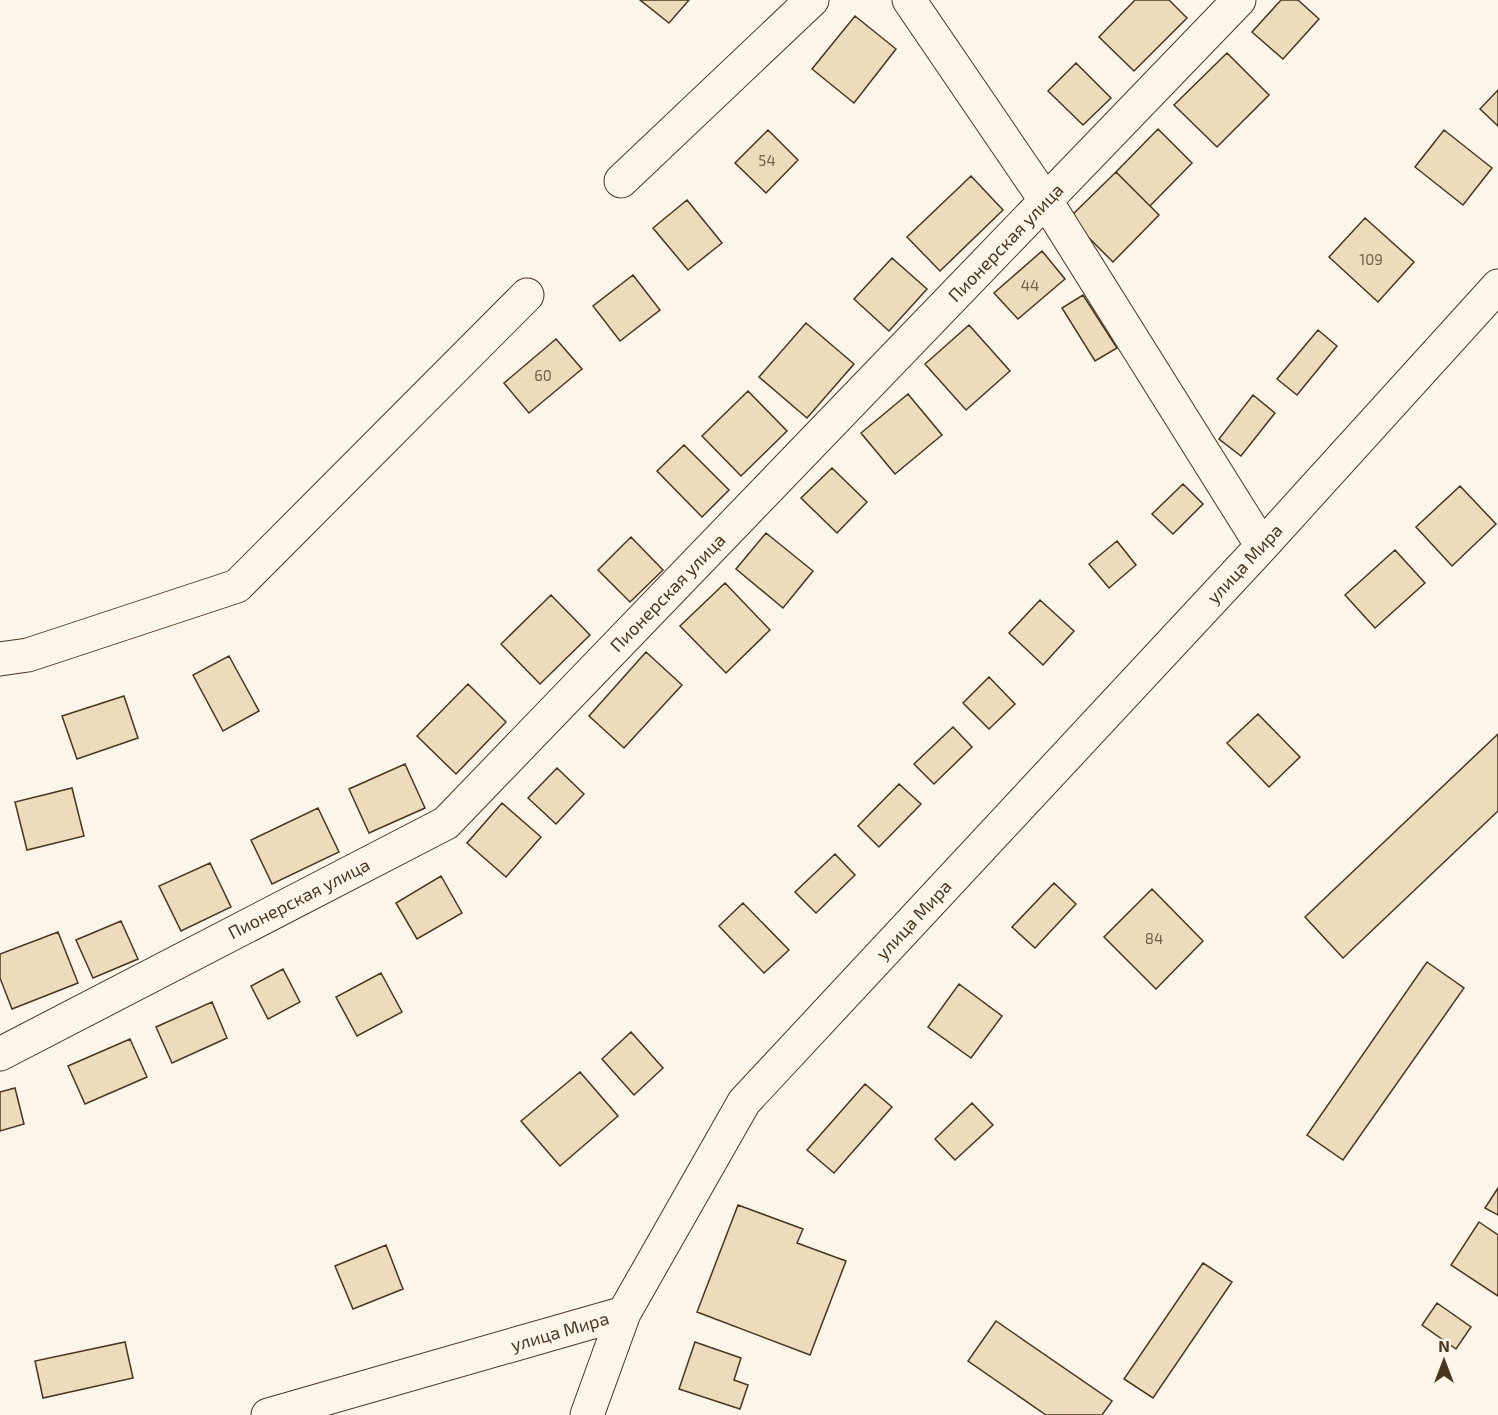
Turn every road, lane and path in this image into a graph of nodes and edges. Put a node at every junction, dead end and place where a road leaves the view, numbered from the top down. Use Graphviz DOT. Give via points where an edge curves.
graph roads {
  1 [pos="812,0"];
  2 [pos="909,0"];
  3 [pos="1239,0"];
  4 [pos="621,181"];
  5 [pos="1046,201"];
  6 [pos="1498,286"];
  7 [pos="527,295"];
  8 [pos="1262,546"];
  9 [pos="0,658"];
  10 [pos="0,1054"];
  11 [pos="624,1313"];
  12 [pos="268,1415"];
  13 [pos="587,1415"];
  1 -- 4 [label="street"];
  2 -- 5 [label="street"];
  3 -- 5 [label="street, Пионерская улица"];
  5 -- 8 [label="street"];
  5 -- 10 [label="street, Пионерская улица" via="446,823"];
  6 -- 8 [label="street, улица Мира"];
  7 -- 9 [label="street" via="237,586 28,655"];
  8 -- 11 [label="street, улица Мира" via="744,1102"];
  11 -- 12 [label="street, улица Мира"];
  11 -- 13 [label="street"];
}
